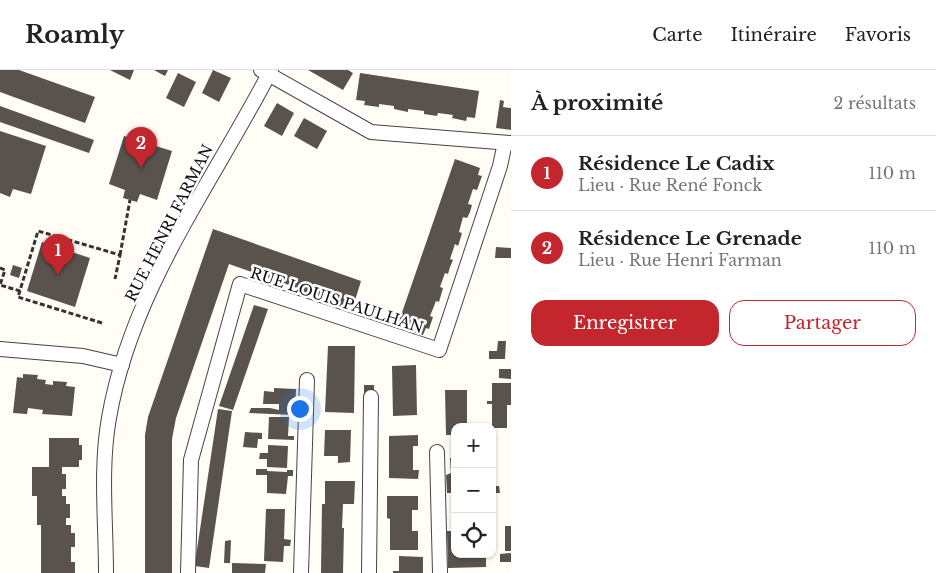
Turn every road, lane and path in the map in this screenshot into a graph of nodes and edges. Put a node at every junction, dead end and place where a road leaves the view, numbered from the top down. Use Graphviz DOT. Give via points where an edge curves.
graph roads {
  1 [pos="267,71"];
  2 [pos="508,143"];
  3 [pos="130,200"];
  4 [pos="120,255"];
  5 [pos="0,268"];
  6 [pos="115,279"];
  7 [pos="20,291"];
  8 [pos="102,323"];
  9 [pos="0,349"];
  10 [pos="122,365"];
  11 [pos="307,380"];
  12 [pos="371,397"];
  13 [pos="437,452"];
  14 [pos="106,573"];
  15 [pos="188,573"];
  16 [pos="300,573"];
  17 [pos="368,573"];
  18 [pos="440,573"];
  1 -- 2 [label="street" via="371,132"];
  1 -- 10 [label="street, RUE HENRI FARMAN" via="154,281"];
  2 -- 15 [label="street, RUE LOUIS PAULHAN" via="439,350 240,284 191,460"];
  3 -- 4 [label="path"];
  4 -- 6 [label="path"];
  4 -- 7 [label="path" via="38,231"];
  5 -- 7 [label="path" via="5,270 0,285"];
  7 -- 8 [label="path" via="18,297"];
  9 -- 10 [label="street" via="83,356"];
  10 -- 14 [label="street, RUE HENRI FARMAN" via="108,418 104,462"];
  11 -- 16 [label="street"];
  12 -- 17 [label="street"];
  13 -- 18 [label="street"];
}
